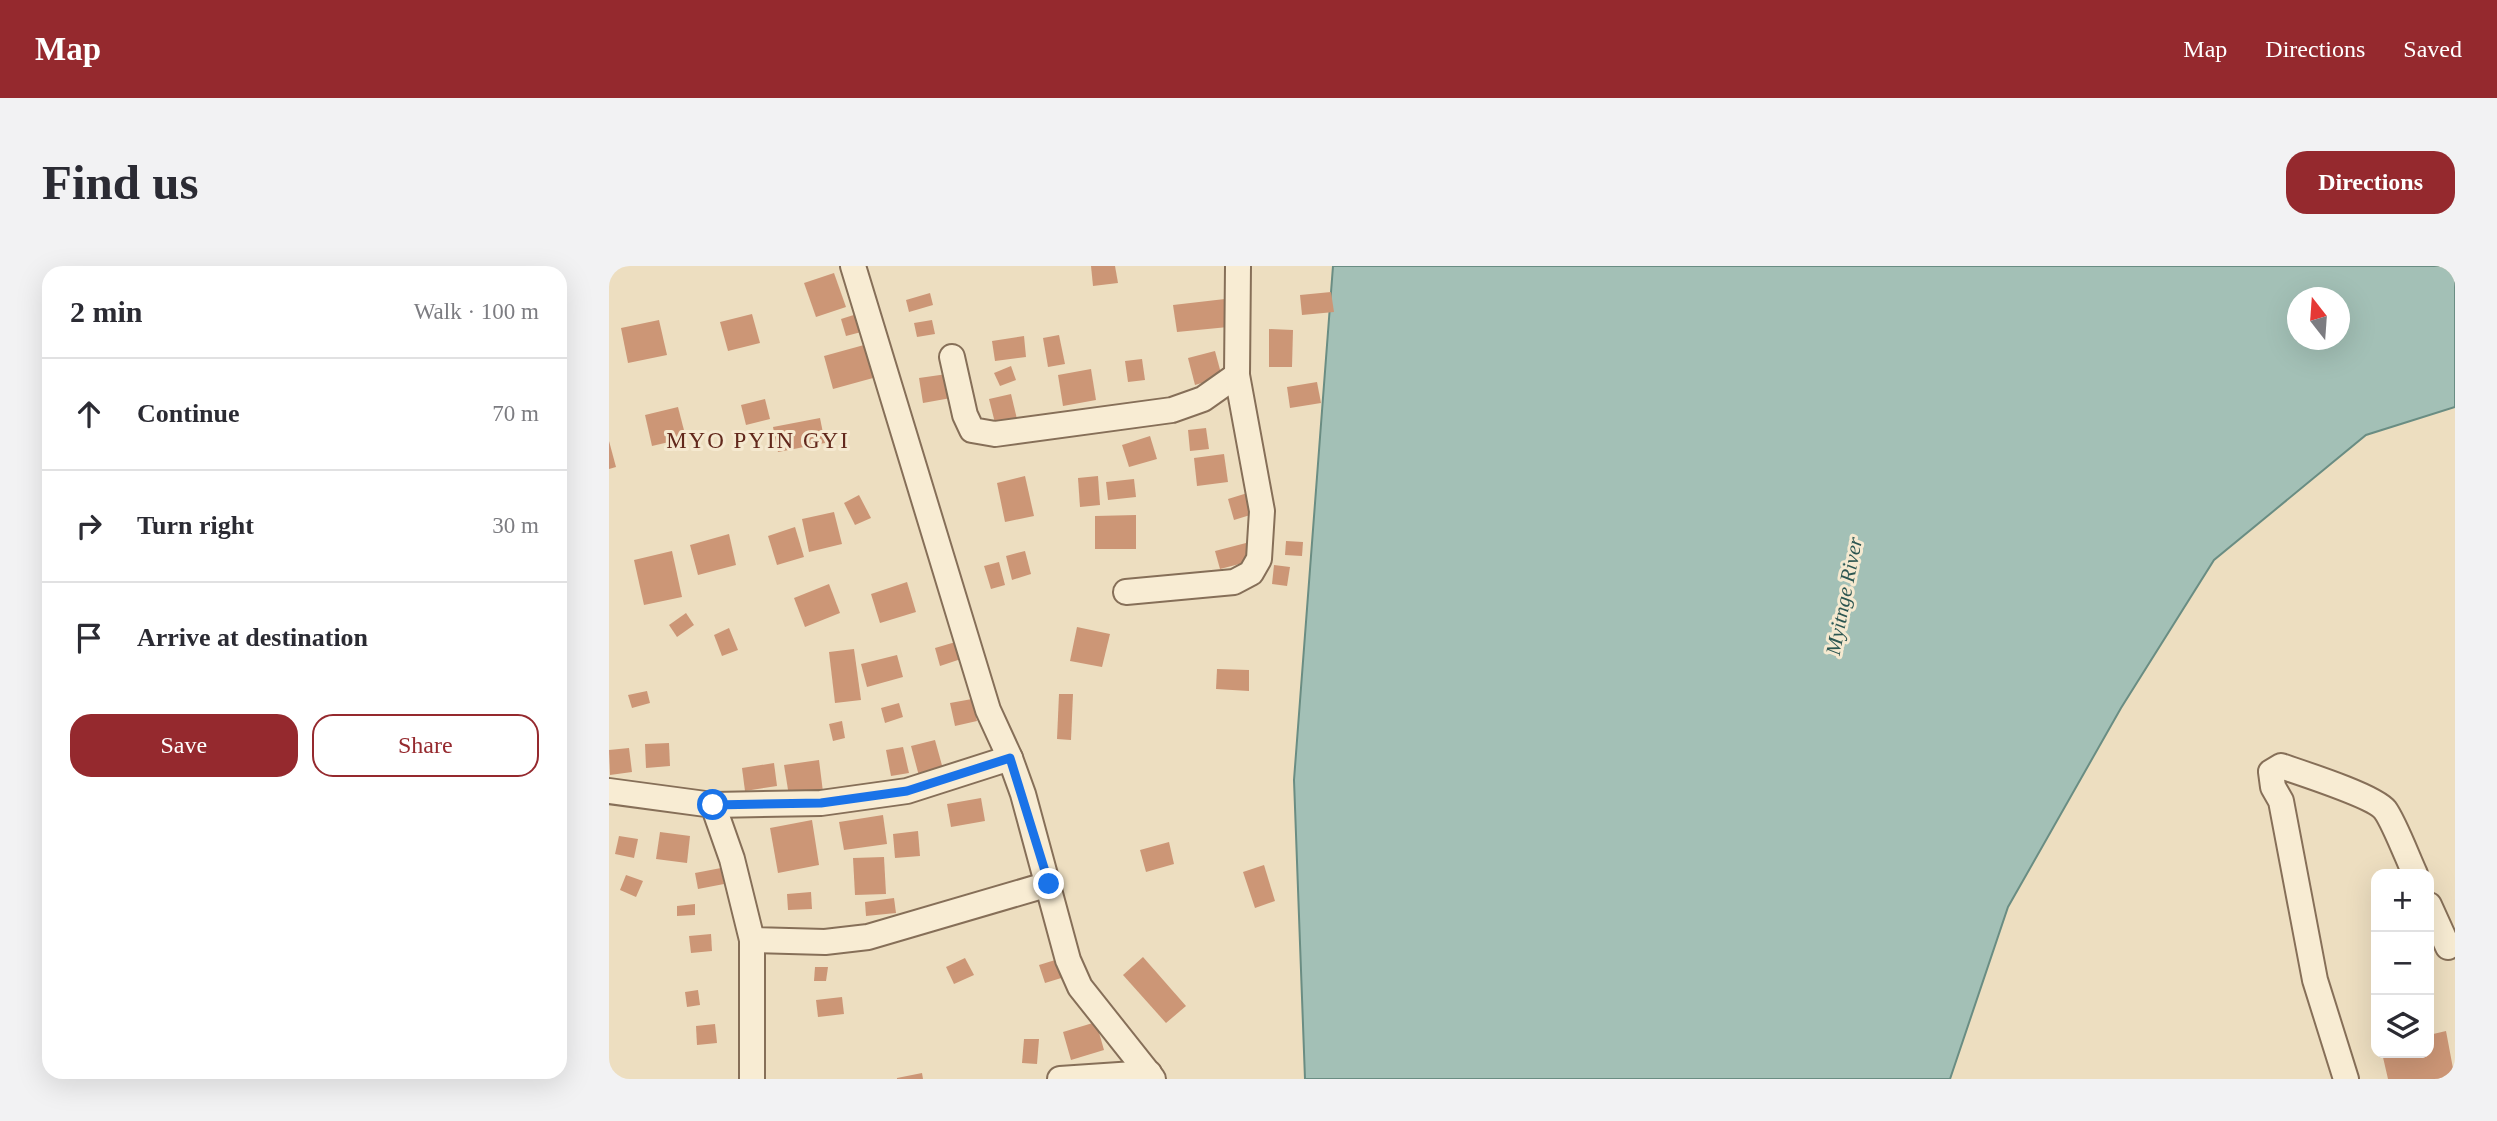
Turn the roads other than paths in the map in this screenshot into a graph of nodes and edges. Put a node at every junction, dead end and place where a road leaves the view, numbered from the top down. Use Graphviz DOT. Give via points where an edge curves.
graph roads {
  1 [pos="853,266"];
  2 [pos="1238,266"];
  3 [pos="952,357"];
  4 [pos="1237,375"];
  5 [pos="1126,592"];
  6 [pos="1010,758"];
  7 [pos="609,791"];
  8 [pos="713,805"];
  9 [pos="2413,869"];
  10 [pos="1049,884"];
  11 [pos="2434,916"];
  12 [pos="752,940"];
  13 [pos="2448,947"];
  14 [pos="1151,1076"];
  15 [pos="752,1079"];
  16 [pos="1060,1079"];
  17 [pos="2346,1079"];
  1 -- 6 [label="street" via="989,710"];
  2 -- 4 [label="street"];
  3 -- 4 [label="street" via="972,430 995,435 1172,410 1203,399"];
  4 -- 5 [label="street" via="1262,511 1259,559 1251,573 1234,582"];
  6 -- 8 [label="street" via="907,791 821,803"];
  6 -- 10 [label="street"];
  7 -- 8 [label="street"];
  8 -- 12 [label="street"];
  9 -- 17 [label="street" via="2385,809 2281,766 2271,772 2281,801 2315,980"];
  10 -- 12 [label="street" via="868,937 825,942"];
  10 -- 14 [label="street" via="1068,960 1080,987"];
  11 -- 13 [label="street"];
  12 -- 15 [label="street"];
  14 -- 16 [label="street"];
}
